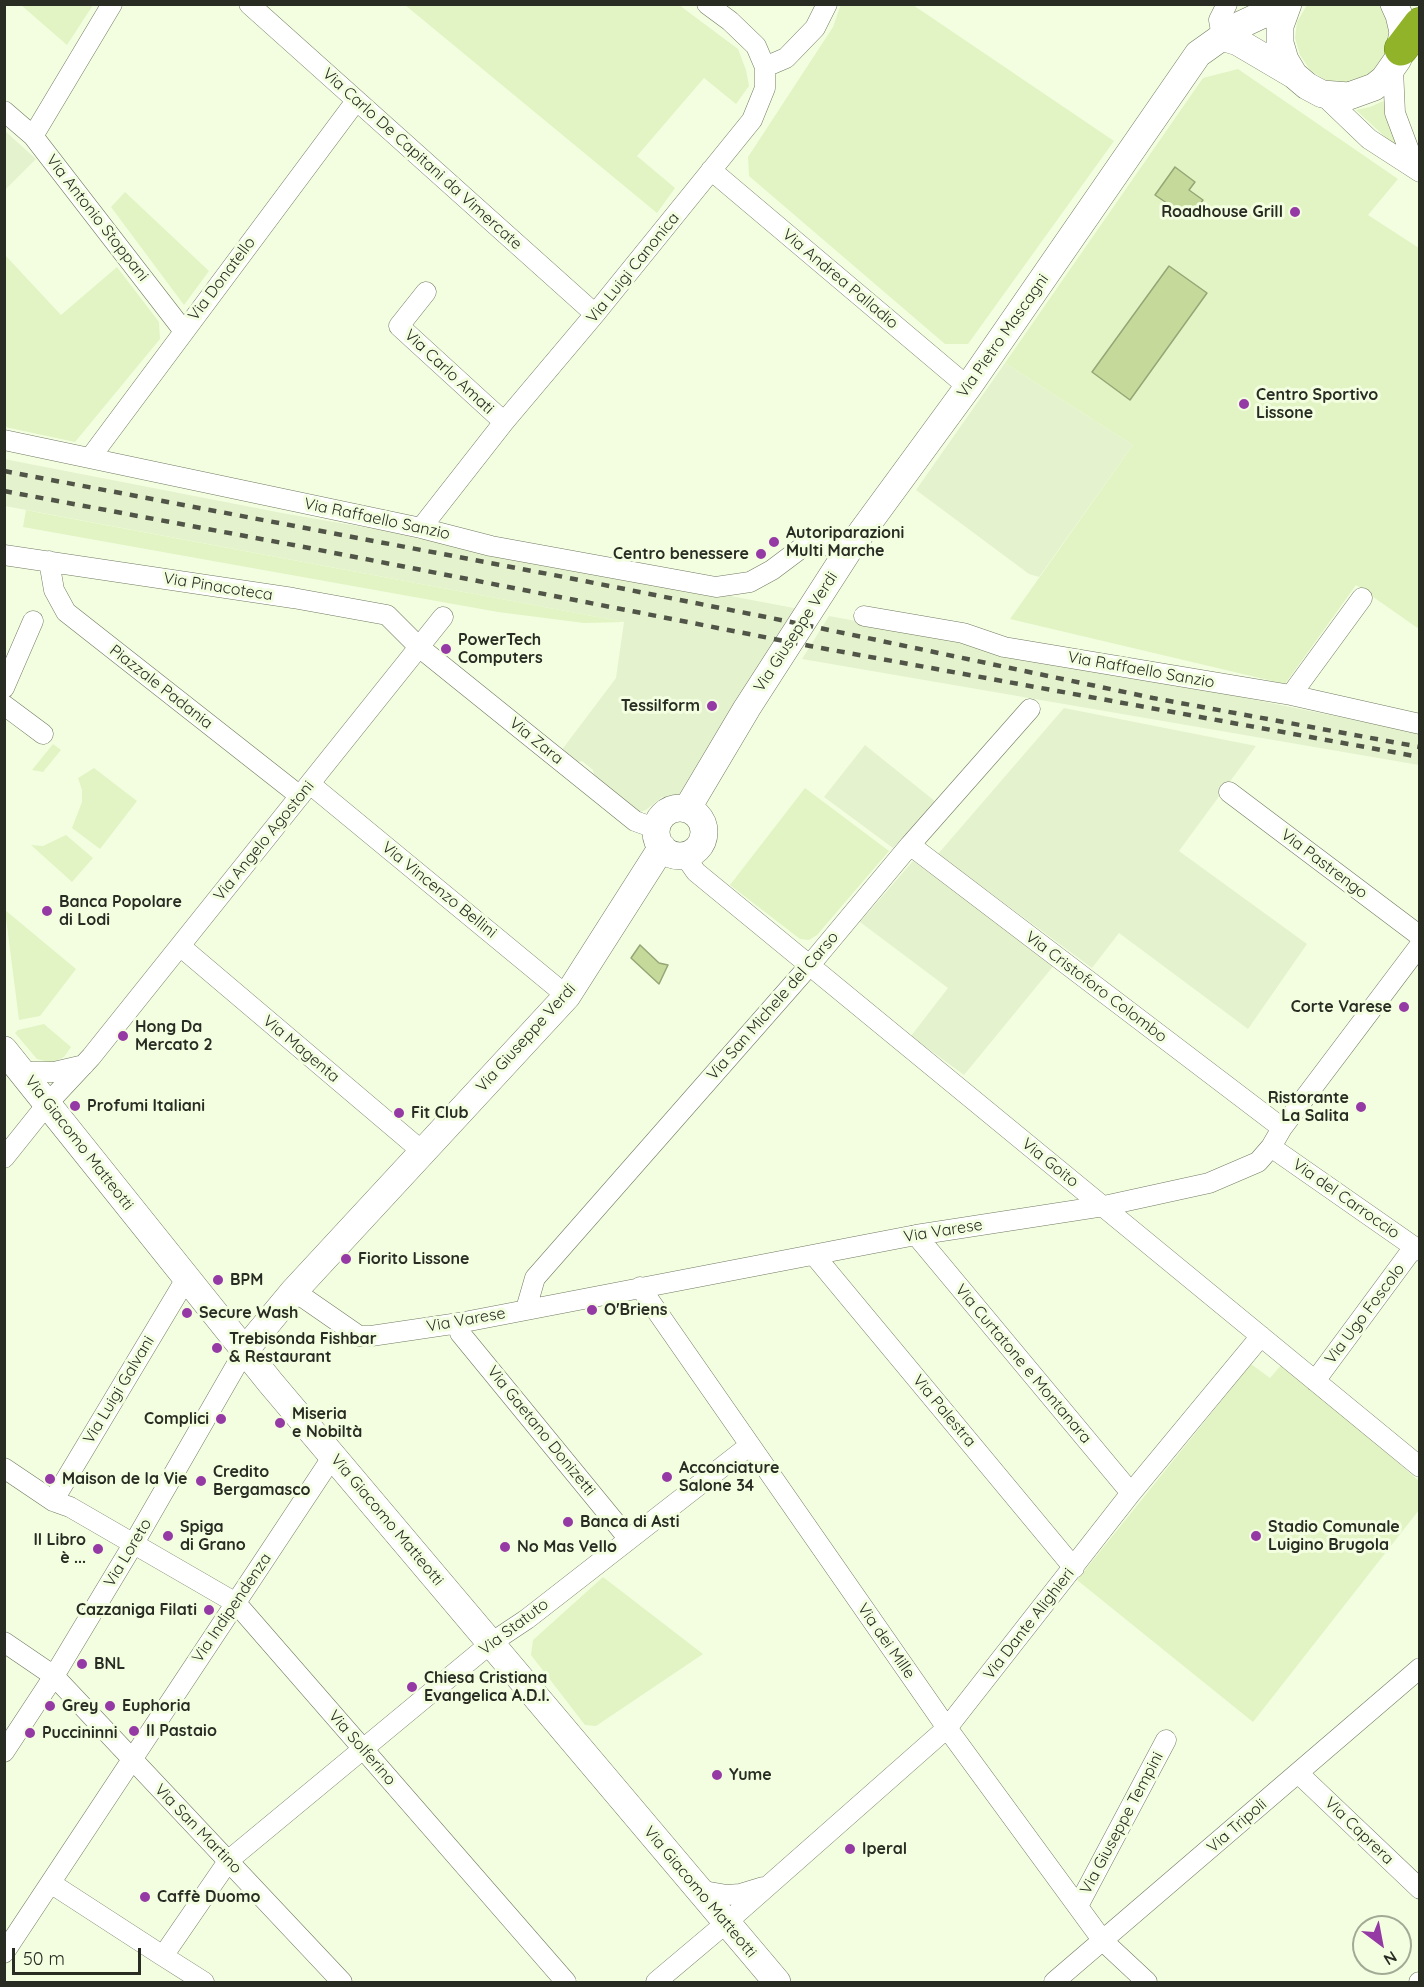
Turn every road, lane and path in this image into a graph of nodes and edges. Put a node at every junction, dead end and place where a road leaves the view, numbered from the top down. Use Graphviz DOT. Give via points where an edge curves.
graph roads {
  1 [pos="112,4"];
  2 [pos="249,4"];
  3 [pos="707,4"];
  4 [pos="827,4"];
  5 [pos="1227,4"];
  6 [pos="1394,4"];
  7 [pos="1287,7"];
  8 [pos="1222,37"];
  9 [pos="1404,47"];
  10 [pos="765,67"];
  11 [pos="1294,75"];
  12 [pos="1322,94"];
  13 [pos="356,101"];
  14 [pos="4,111"];
  15 [pos="33,136"];
  16 [pos="1419,165"];
  17 [pos="711,170"];
  18 [pos="1419,172"];
  19 [pos="426,292"];
  20 [pos="595,314"];
  21 [pos="183,330"];
  22 [pos="968,387"];
  23 [pos="504,422"];
  24 [pos="4,440"];
  25 [pos="90,458"];
  26 [pos="421,528"];
  27 [pos="850,548"];
  28 [pos="4,555"];
  29 [pos="49,561"];
  30 [pos="1362,598"];
  31 [pos="443,616"];
  32 [pos="864,616"];
  33 [pos="33,621"];
  34 [pos="419,647"];
  35 [pos="4,688"];
  36 [pos="1291,696"];
  37 [pos="4,705"];
  38 [pos="1030,710"];
  39 [pos="1419,724"];
  40 [pos="43,734"];
  41 [pos="305,790"];
  42 [pos="1229,792"];
  43 [pos="687,809"];
  44 [pos="668,843"];
  45 [pos="910,845"];
  46 [pos="1419,936"];
  47 [pos="1419,945"];
  48 [pos="180,946"];
  49 [pos="809,966"];
  50 [pos="567,996"];
  51 [pos="4,1050"];
  52 [pos="84,1065"];
  53 [pos="22,1072"];
  54 [pos="48,1103"];
  55 [pos="1282,1128"];
  56 [pos="1271,1147"];
  57 [pos="423,1152"];
  58 [pos="4,1158"];
  59 [pos="1104,1206"];
  60 [pos="916,1235"];
  61 [pos="1417,1249"];
  62 [pos="814,1255"];
  63 [pos="186,1279"];
  64 [pos="640,1287"];
  65 [pos="294,1291"];
  66 [pos="526,1309"];
  67 [pos="459,1323"];
  68 [pos="1261,1336"];
  69 [pos="245,1350"];
  70 [pos="1315,1381"];
  71 [pos="749,1446"];
  72 [pos="333,1456"];
  73 [pos="1419,1467"];
  74 [pos="4,1468"];
  75 [pos="1131,1493"];
  76 [pos="53,1501"];
  77 [pos="628,1538"];
  78 [pos="134,1543"];
  79 [pos="1074,1568"];
  80 [pos="236,1603"];
  81 [pos="4,1642"];
  82 [pos="491,1643"];
  83 [pos="1419,1668"];
  84 [pos="54,1676"];
  85 [pos="947,1728"];
  86 [pos="1166,1740"];
  87 [pos="363,1749"];
  88 [pos="4,1752"];
  89 [pos="132,1759"];
  90 [pos="1298,1773"];
  91 [pos="229,1860"];
  92 [pos="52,1884"];
  93 [pos="769,1886"];
  94 [pos="1419,1889"];
  95 [pos="698,1890"];
  96 [pos="1078,1906"];
  97 [pos="726,1923"];
  98 [pos="1103,1941"];
  99 [pos="5,1950"];
  100 [pos="163,1956"];
  101 [pos="204,1983"];
  102 [pos="342,1983"];
  103 [pos="566,1983"];
  104 [pos="656,1983"];
  105 [pos="777,1983"];
  106 [pos="1054,1983"];
  107 [pos="1147,1983"];
  1 -- 15 [label="street"];
  2 -- 13 [label="street, Via Carlo De Capitani da Vimercate"];
  3 -- 10 [label="street" via="756,45"];
  4 -- 10 [label="street" via="815,28 786,58"];
  5 -- 8 [label="street" via="1219,20"];
  6 -- 9 [label="street" via="1400,15"];
  7 -- 8 [label="street, Via Pietro Mascagni" via="1272,10"];
  7 -- 11 [label="street, Via Pietro Mascagni" via="1280,26 1280,43"];
  8 -- 11 [label="street, Via Pietro Mascagni" via="1238,42"];
  8 -- 22 [label="street, Via Pietro Mascagni" via="1198,54"];
  9 -- 12 [label="street" via="1379,83 1362,93"];
  9 -- 16 [label="street" via="1395,113 1410,153"];
  10 -- 17 [label="street, Via Luigi Canonica" via="765,88 752,120"];
  11 -- 12 [label="street, Via Pietro Mascagni"];
  12 -- 18 [label="street" via="1369,139"];
  13 -- 20 [label="street, Via Carlo De Capitani da Vimercate"];
  13 -- 21 [label="street, Via Donatello"];
  14 -- 15 [label="street, Via Antonio Stoppani"];
  15 -- 21 [label="street, Via Antonio Stoppani"];
  17 -- 20 [label="street, Via Luigi Canonica"];
  17 -- 22 [label="street, Via Andrea Palladio"];
  19 -- 23 [label="street, Via Carlo Amati" via="399,326"];
  20 -- 23 [label="street, Via Luigi Canonica"];
  21 -- 25 [label="street, Via Donatello"];
  22 -- 27 [label="street, Via Pietro Mascagni"];
  23 -- 26 [label="street, Via Luigi Canonica"];
  24 -- 25 [label="street, Via Raffaello Sanzio"];
  25 -- 26 [label="street, Via Raffaello Sanzio"];
  26 -- 27 [label="street, Via Raffaello Sanzio" via="491,546 716,587 750,582 811,544"];
  27 -- 43 [label="street, Via Giuseppe Verdi"];
  28 -- 29 [label="street, Via Pinacoteca"];
  29 -- 34 [label="street, Via Pinacoteca" via="387,615"];
  29 -- 41 [label="street, Piazzale Padania" via="54,590 66,612"];
  30 -- 36 [label="street"];
  31 -- 34 [label="street, Via Angelo Agostoni"];
  32 -- 36 [label="street, Via Raffaello Sanzio" via="963,633 1004,647"];
  33 -- 35 [label="street"];
  34 -- 41 [label="street, Via Angelo Agostoni"];
  34 -- 44 [label="street, Via Zara" via="635,821"];
  36 -- 39 [label="street, Via Raffaello Sanzio"];
  37 -- 40 [label="street"];
  38 -- 45 [label="street, Via San Michele del Carso"];
  41 -- 48 [label="street, Via Angelo Agostoni"];
  41 -- 50 [label="street, Via Vincenzo Bellini"];
  42 -- 46 [label="street, Via Pastrengo"];
  43 -- 44 [label="street, Via Giuseppe Verdi" via="668,812 659,822"];
  43 -- 44 [label="street, Via Giuseppe Verdi" via="699,817 704,837 697,849"];
  44 -- 49 [label="street, Via Goito" via="696,872"];
  44 -- 50 [label="street, Via Giuseppe Verdi"];
  45 -- 49 [label="street, Via San Michele del Carso"];
  45 -- 55 [label="street, Via Cristoforo Colombo"];
  47 -- 55 [label="street, Via Varese"];
  48 -- 52 [label="street, Via Angelo Agostoni"];
  48 -- 57 [label="street, Via Magenta"];
  49 -- 59 [label="street, Via Goito"];
  49 -- 66 [label="street, Via San Michele del Carso" via="535,1278"];
  50 -- 57 [label="street, Via Giuseppe Verdi"];
  51 -- 53 [label="street, Via Giacomo Matteotti"];
  52 -- 53 [label="street" via="54,1072"];
  52 -- 54 [label="street, Via Angelo Agostoni"];
  53 -- 54 [label="street, Via Giacomo Matteotti"];
  54 -- 58 [label="street, Via Angelo Agostoni"];
  54 -- 63 [label="street, Via Giacomo Matteotti"];
  55 -- 56 [label="street, Via Varese"];
  56 -- 59 [label="street, Via Varese" via="1258,1162 1209,1183"];
  56 -- 61 [label="street, Via del Carroccio"];
  57 -- 65 [label="street, Via Giuseppe Verdi"];
  59 -- 60 [label="street, Via Varese"];
  59 -- 68 [label="street, Via Goito"];
  60 -- 62 [label="street, Via Varese"];
  60 -- 75 [label="street, Via Curtatone e Montanara"];
  61 -- 70 [label="street, Via Ugo Foscolo"];
  62 -- 64 [label="street, Via Varese"];
  62 -- 79 [label="street, Via Palestra"];
  63 -- 69 [label="street, Via Giacomo Matteotti"];
  63 -- 76 [label="street, Via Luigi Galvani"];
  64 -- 66 [label="street, Via Varese"];
  64 -- 71 [label="street, Via dei Mille"];
  65 -- 67 [label="street, Via Varese" via="359,1336"];
  65 -- 69 [label="street, Via Giuseppe Verdi"];
  66 -- 67 [label="street, Via Varese"];
  67 -- 77 [label="street, Via Gaetano Donizetti" via="460,1333"];
  68 -- 70 [label="street, Via Goito"];
  68 -- 75 [label="street, Via Dante Alighieri"];
  69 -- 72 [label="street, Via Giacomo Matteotti"];
  69 -- 78 [label="street, Via Loreto"];
  70 -- 73 [label="street, Via Goito"];
  71 -- 77 [label="street, Via Statuto"];
  71 -- 85 [label="street, Via dei Mille"];
  72 -- 80 [label="street, Via Indipendenza"];
  72 -- 82 [label="street, Via Giacomo Matteotti"];
  74 -- 76 [label="street, Via Solferino"];
  75 -- 79 [label="street, Via Dante Alighieri"];
  76 -- 78 [label="street, Via Solferino"];
  77 -- 82 [label="street, Via Statuto"];
  78 -- 80 [label="street, Via Solferino"];
  78 -- 84 [label="street, Via Loreto"];
  79 -- 85 [label="street, Via Dante Alighieri"];
  80 -- 87 [label="street, Via Solferino"];
  80 -- 89 [label="street, Via Indipendenza"];
  81 -- 84 [label="street, Via San Martino"];
  82 -- 87 [label="street, Via Statuto"];
  82 -- 95 [label="street, Via Giacomo Matteotti"];
  83 -- 90 [label="street, Via Tripoli"];
  84 -- 88 [label="street, Via Loreto"];
  84 -- 89 [label="street, Via San Martino"];
  85 -- 93 [label="street, Via Dante Alighieri"];
  85 -- 96 [label="street, Via dei Mille"];
  86 -- 96 [label="street, Via Giuseppe Tempini"];
  87 -- 91 [label="street, Via Statuto"];
  87 -- 103 [label="street, Via Solferino"];
  89 -- 91 [label="street, Via San Martino"];
  89 -- 92 [label="street, Via Indipendenza"];
  90 -- 94 [label="street, Via Caprera"];
  90 -- 98 [label="street, Via Tripoli"];
  91 -- 100 [label="street, Via Statuto"];
  91 -- 102 [label="street, Via San Martino"];
  92 -- 99 [label="street, Via Indipendenza"];
  92 -- 100 [label="street"];
  93 -- 95 [label="street, Via Dante Alighieri" via="735,1895"];
  93 -- 97 [label="street, Via Dante Alighieri"];
  95 -- 97 [label="street, Via Giacomo Matteotti"];
  96 -- 98 [label="street, Via dei Mille"];
  97 -- 104 [label="street, Via Dante Alighieri"];
  97 -- 105 [label="street, Via Giacomo Matteotti"];
  98 -- 106 [label="street, Via Tripoli"];
  98 -- 107 [label="street, Via dei Mille"];
  100 -- 101 [label="street"];
}
